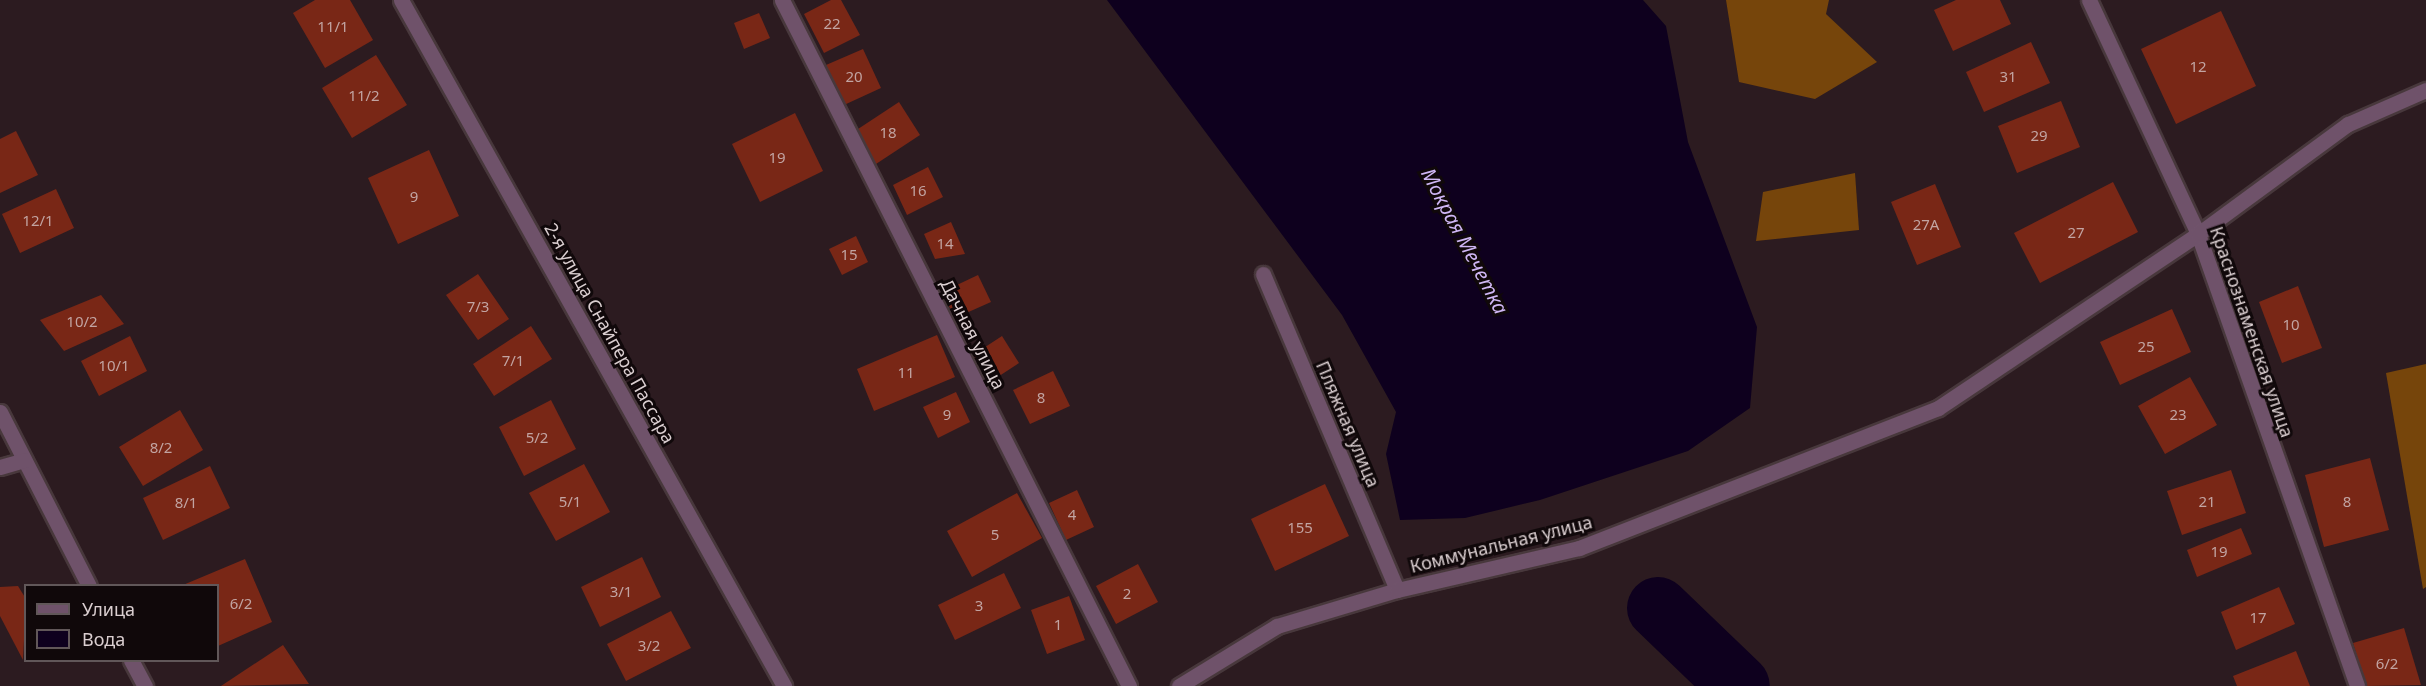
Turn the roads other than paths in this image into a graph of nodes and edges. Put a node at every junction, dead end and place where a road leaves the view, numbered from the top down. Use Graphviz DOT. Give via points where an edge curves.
graph roads {
  1 [pos="401,0"];
  2 [pos="782,0"];
  3 [pos="2089,0"];
  4 [pos="2426,90"];
  5 [pos="2198,234"];
  6 [pos="1263,274"];
  7 [pos="0,412"];
  8 [pos="24,460"];
  9 [pos="0,467"];
  10 [pos="88,584"];
  11 [pos="1397,590"];
  12 [pos="132,662"];
  13 [pos="145,686"];
  14 [pos="784,686"];
  15 [pos="1129,686"];
  16 [pos="1179,686"];
  17 [pos="2357,686"];
  1 -- 14 [label="street, 2-я улица Снайпера Пассара"];
  2 -- 15 [label="street, Дачная улица"];
  3 -- 5 [label="street, Краснознаменская улица"];
  4 -- 5 [label="street, Коммунальная улица" via="2348,124"];
  5 -- 11 [label="street, Коммунальная улица" via="1938,408 1579,548"];
  5 -- 17 [label="street, Краснознаменская улица"];
  6 -- 11 [label="street, Пляжная улица"];
  7 -- 8 [label="street"];
  8 -- 9 [label="street"];
  8 -- 10 [label="street"];
  11 -- 16 [label="street, Коммунальная улица" via="1276,626"];
  12 -- 13 [label="street"];
}
